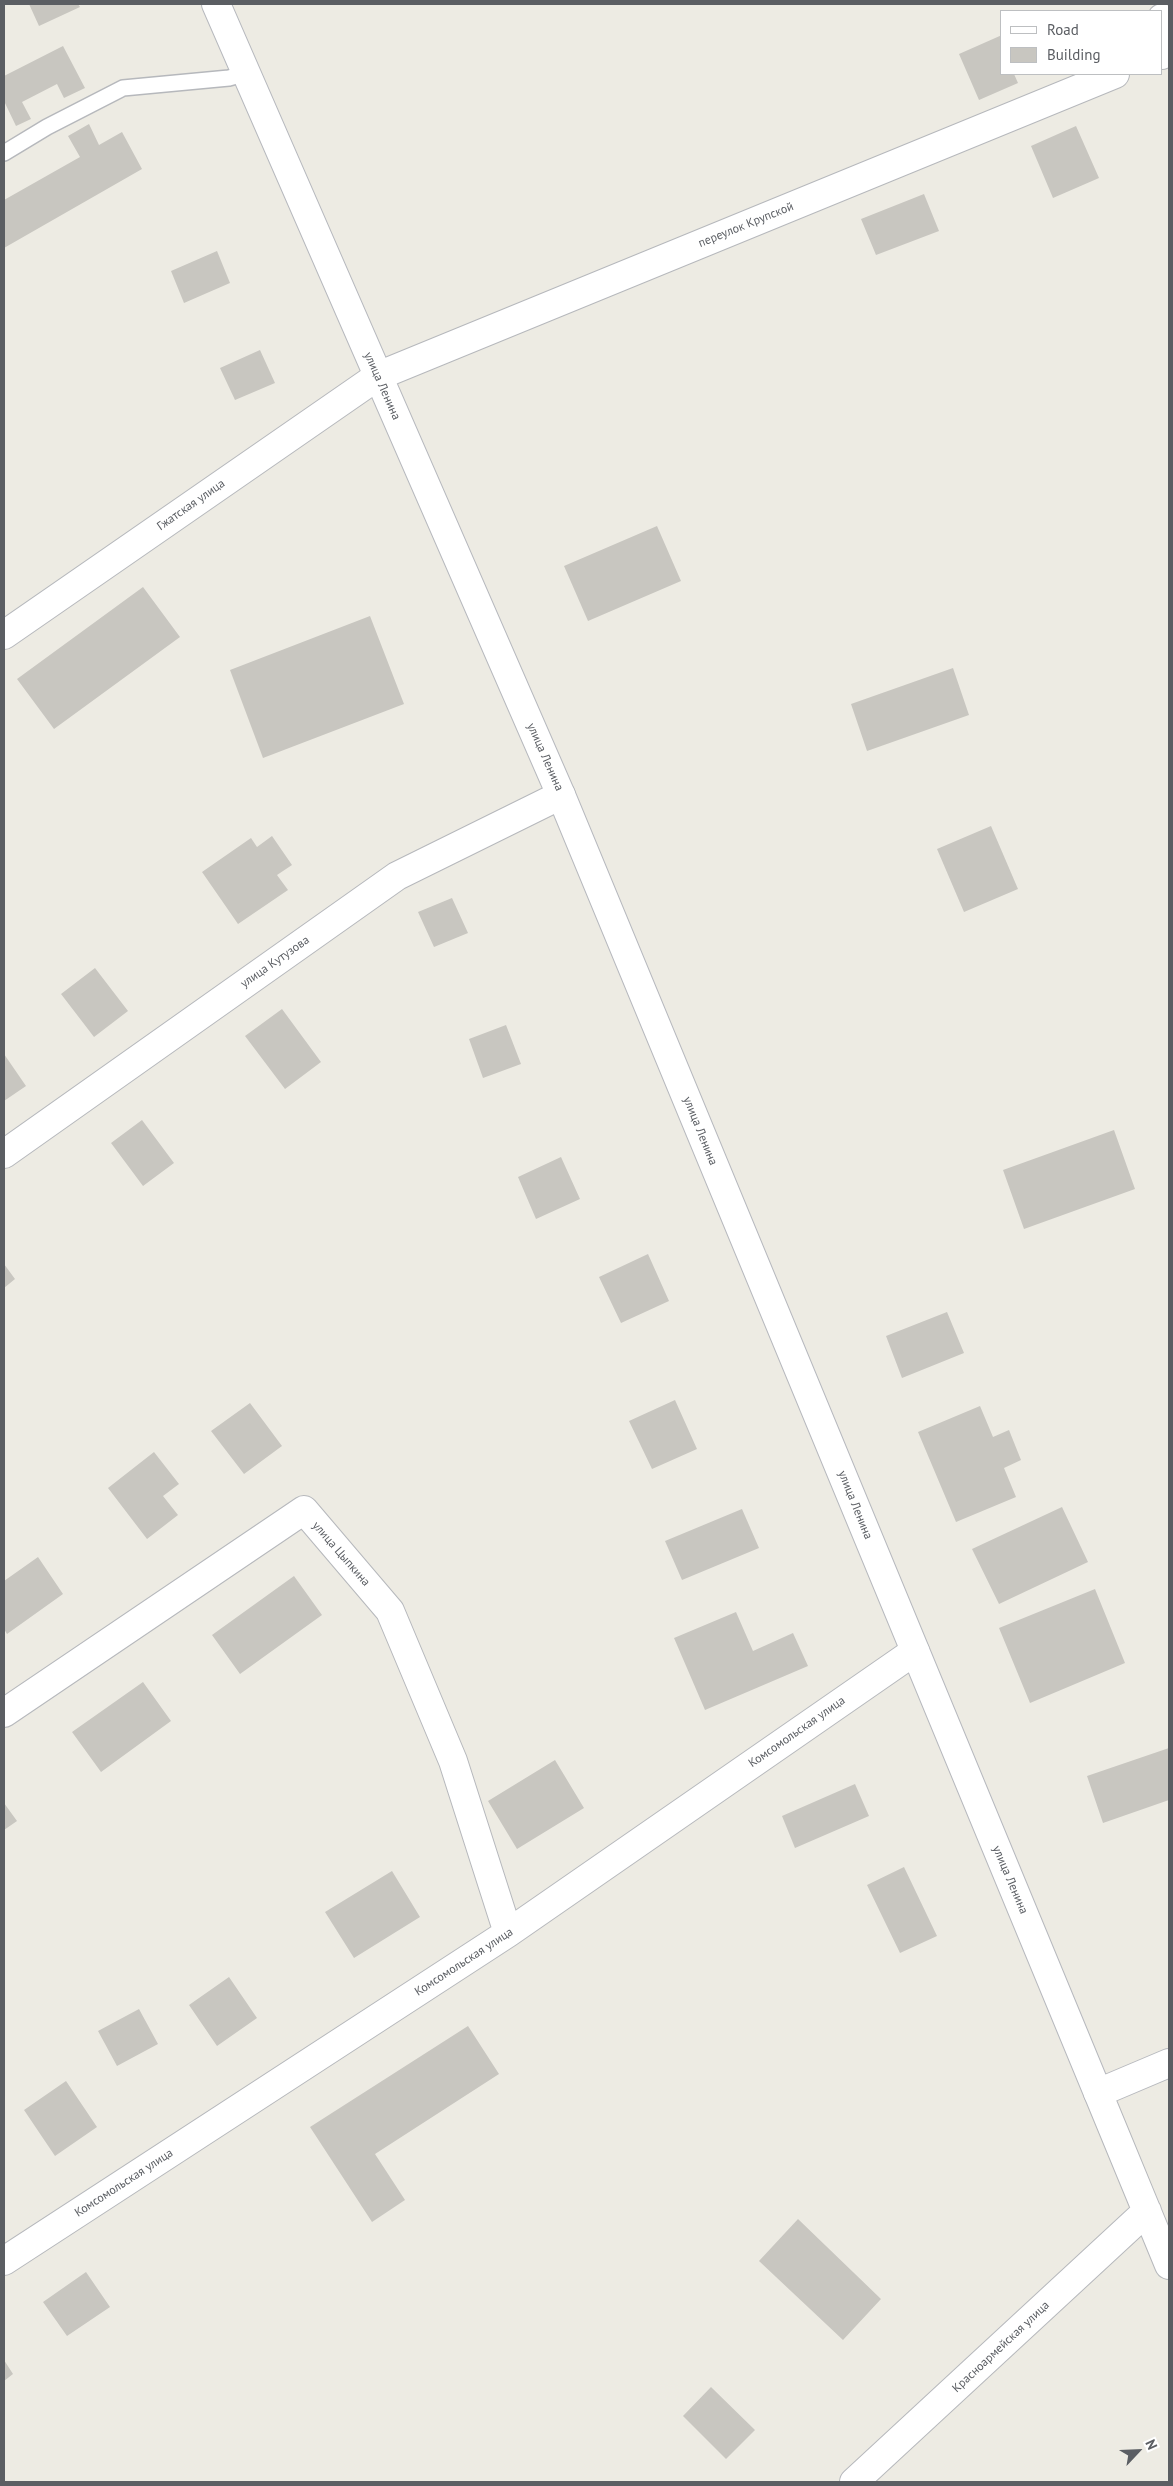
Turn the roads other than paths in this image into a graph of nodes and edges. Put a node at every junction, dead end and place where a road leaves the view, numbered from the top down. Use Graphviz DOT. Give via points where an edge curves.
graph roads {
  1 [pos="216,4"];
  2 [pos="1163,20"];
  3 [pos="1169,32"];
  4 [pos="247,73"];
  5 [pos="1113,75"];
  6 [pos="4,153"];
  7 [pos="378,376"];
  8 [pos="4,635"];
  9 [pos="561,795"];
  10 [pos="4,1154"];
  11 [pos="915,1651"];
  12 [pos="4,1713"];
  13 [pos="508,1933"];
  14 [pos="1169,2063"];
  15 [pos="1098,2093"];
  16 [pos="1147,2211"];
  17 [pos="4,2261"];
  18 [pos="1169,2265"];
  19 [pos="854,2482"];
  1 -- 4 [label="street, улица Ленина"];
  2 -- 3 [label="street"];
  4 -- 6 [label="lane" via="229,78 123,88"];
  4 -- 7 [label="street, улица Ленина"];
  5 -- 7 [label="street, переулок Крупской"];
  7 -- 8 [label="street, Гжатская улица"];
  7 -- 9 [label="street, улица Ленина"];
  9 -- 10 [label="street, улица Кутузова" via="396,876"];
  9 -- 11 [label="street, улица Ленина"];
  11 -- 13 [label="street, Комсомольская улица"];
  11 -- 15 [label="street, улица Ленина"];
  12 -- 13 [label="street, улица Цыпкина" via="304,1510 390,1611 453,1761"];
  13 -- 17 [label="street, Комсомольская улица"];
  14 -- 15 [label="street"];
  15 -- 16 [label="street, улица Ленина"];
  16 -- 18 [label="street, улица Ленина"];
  16 -- 19 [label="street, Красноармейская улица"];
}
